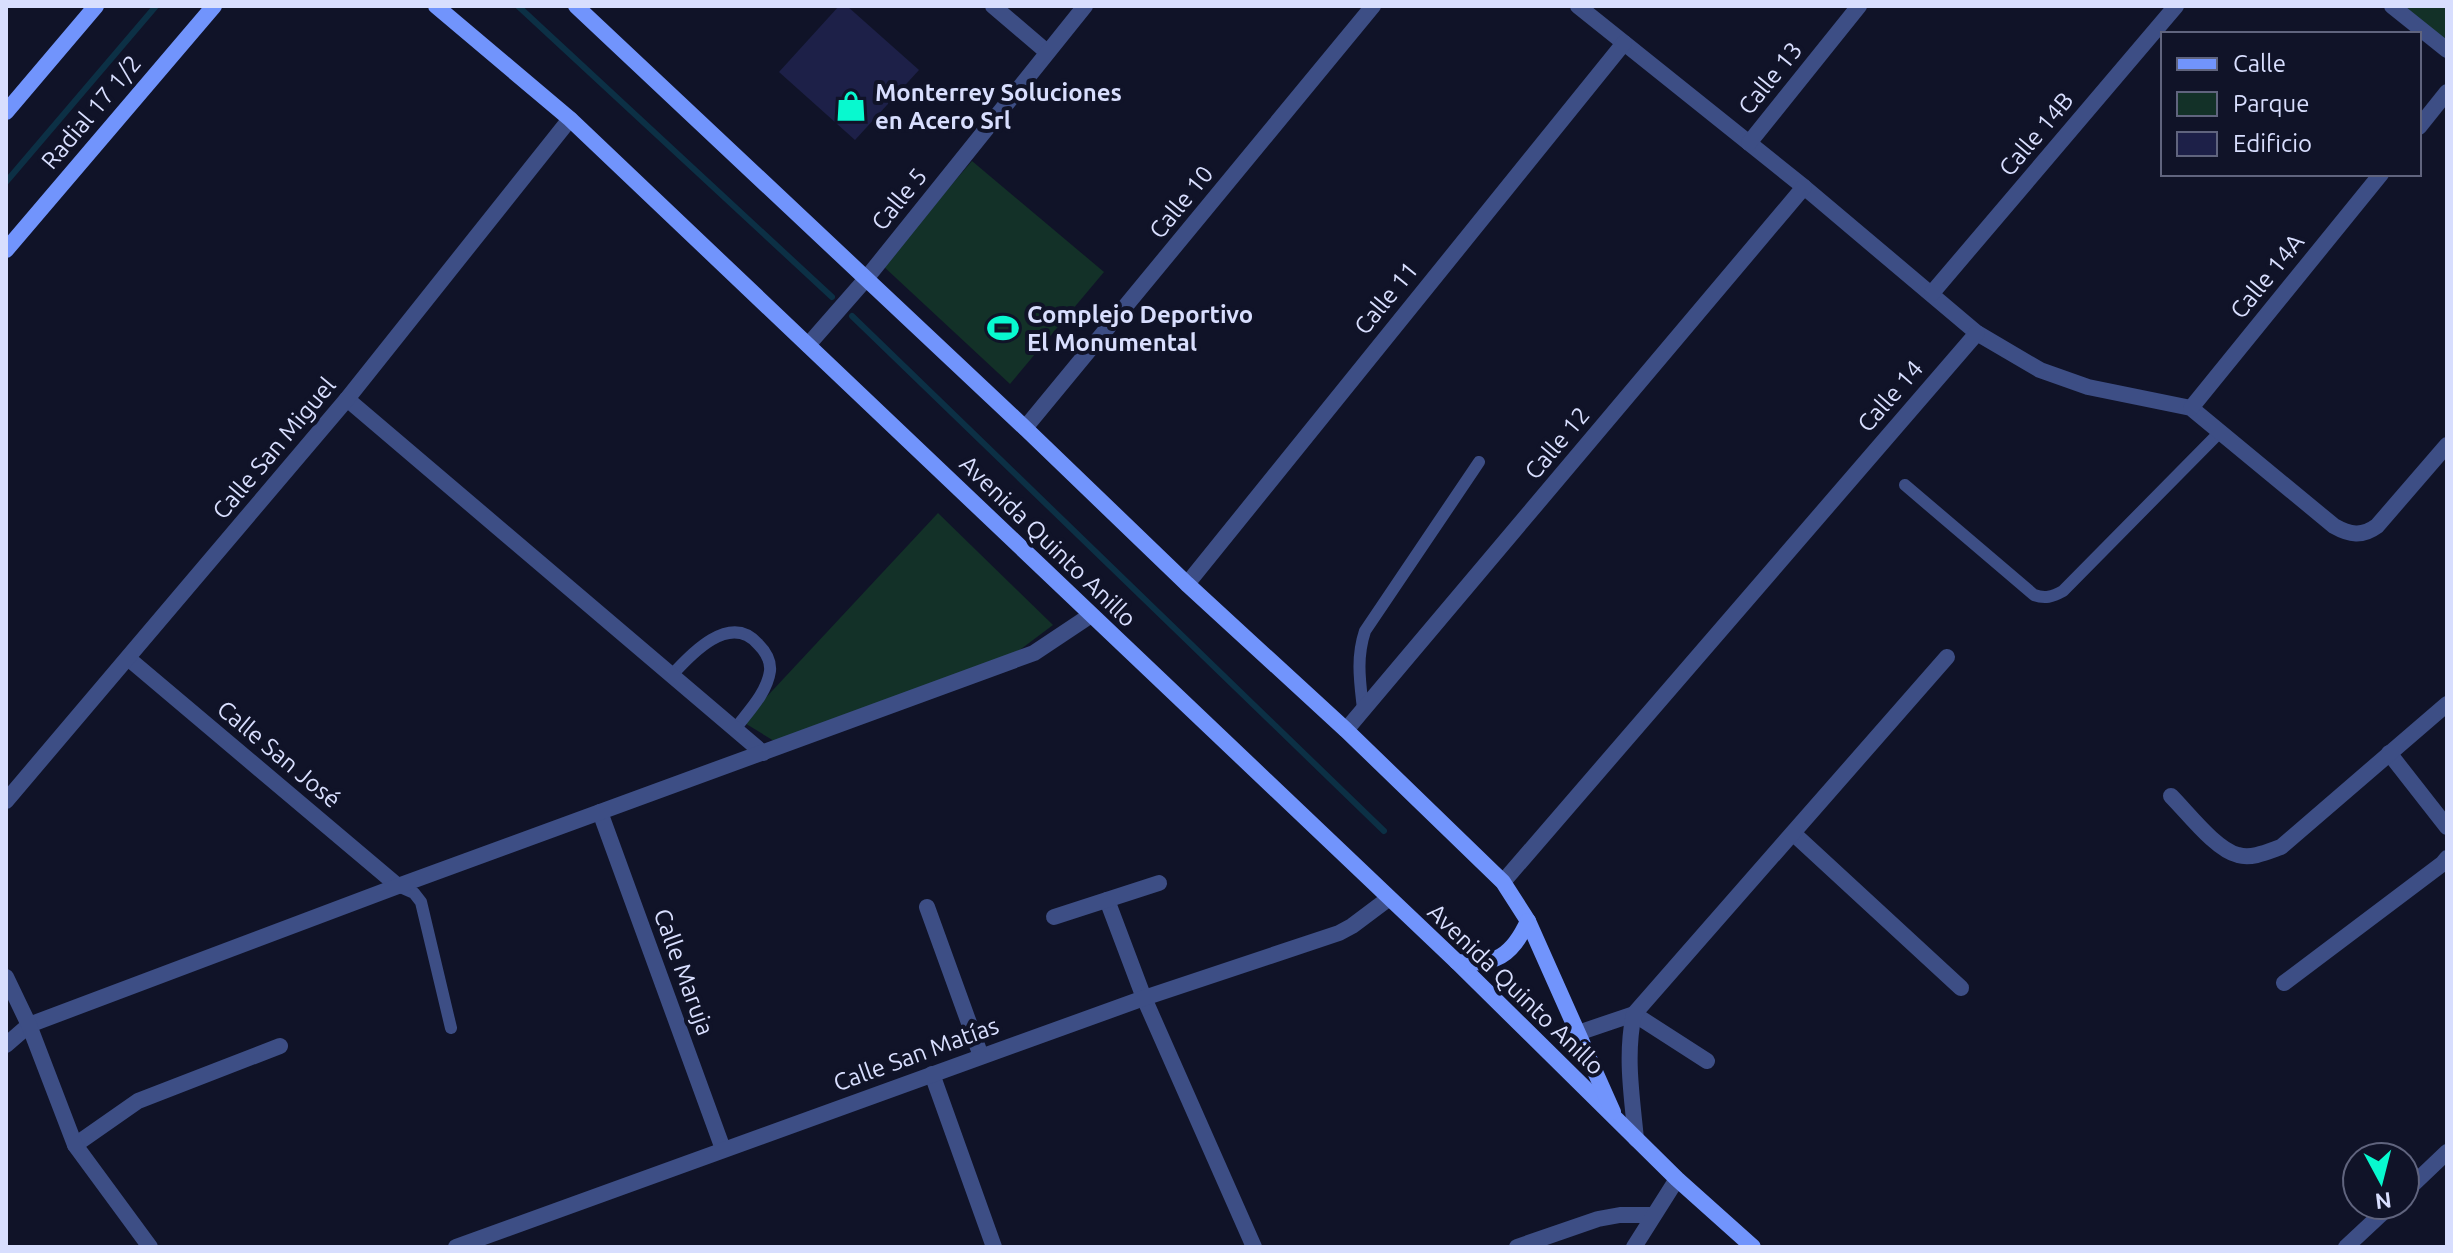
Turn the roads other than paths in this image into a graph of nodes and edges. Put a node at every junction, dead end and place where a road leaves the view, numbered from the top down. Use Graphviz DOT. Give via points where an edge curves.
graph roads {
  1 [pos="96,6"];
  2 [pos="214,6"];
  3 [pos="436,6"];
  4 [pos="576,6"];
  5 [pos="993,6"];
  6 [pos="1085,6"];
  7 [pos="1373,6"];
  8 [pos="1578,6"];
  9 [pos="1859,6"];
  10 [pos="2176,6"];
  11 [pos="2392,6"];
  12 [pos="1624,43"];
  13 [pos="2447,50"];
  14 [pos="1047,52"];
  15 [pos="2447,92"];
  16 [pos="6,112"];
  17 [pos="570,119"];
  18 [pos="2421,124"];
  19 [pos="1749,143"];
  20 [pos="2379,176"];
  21 [pos="1804,187"];
  22 [pos="6,250"];
  23 [pos="865,280"];
  24 [pos="1932,293"];
  25 [pos="1977,333"];
  26 [pos="808,345"];
  27 [pos="347,399"];
  28 [pos="2191,408"];
  29 [pos="1025,428"];
  30 [pos="2219,433"];
  31 [pos="2447,445"];
  32 [pos="1479,462"];
  33 [pos="1905,485"];
  34 [pos="1187,584"];
  35 [pos="1091,615"];
  36 [pos="1947,657"];
  37 [pos="129,659"];
  38 [pos="672,675"];
  39 [pos="2447,704"];
  40 [pos="1363,709"];
  41 [pos="735,729"];
  42 [pos="1346,730"];
  43 [pos="763,753"];
  44 [pos="2389,753"];
  45 [pos="2171,796"];
  46 [pos="6,801"];
  47 [pos="600,812"];
  48 [pos="2447,827"];
  49 [pos="1794,834"];
  50 [pos="2447,858"];
  51 [pos="1503,882"];
  52 [pos="1159,883"];
  53 [pos="398,886"];
  54 [pos="1388,899"];
  55 [pos="1107,900"];
  56 [pos="927,907"];
  57 [pos="1054,917"];
  58 [pos="1528,921"];
  59 [pos="1457,962"];
  60 [pos="6,977"];
  61 [pos="2284,983"];
  62 [pos="1961,988"];
  63 [pos="1144,998"];
  64 [pos="1634,1014"];
  65 [pos="29,1025"];
  66 [pos="451,1028"];
  67 [pos="1578,1033"];
  68 [pos="9,1036"];
  69 [pos="280,1046"];
  70 [pos="981,1056"];
  71 [pos="1707,1061"];
  72 [pos="932,1074"];
  73 [pos="1617,1120"];
  74 [pos="1636,1139"];
  75 [pos="75,1145"];
  76 [pos="723,1149"];
  77 [pos="2447,1152"];
  78 [pos="2421,1177"];
  79 [pos="1677,1179"];
  80 [pos="1652,1215"];
  81 [pos="2374,1221"];
  82 [pos="150,1247"];
  83 [pos="456,1247"];
  84 [pos="994,1247"];
  85 [pos="1254,1247"];
  86 [pos="1517,1247"];
  87 [pos="1634,1247"];
  88 [pos="1753,1247"];
  89 [pos="2346,1247"];
  1 -- 16 [label="main road"];
  2 -- 22 [label="main road, Radial 17 1/2"];
  3 -- 17 [label="main road, Avenida Quinto Anillo"];
  4 -- 23 [label="main road, Avenida Quinto Anillo"];
  5 -- 14 [label="street"];
  6 -- 14 [label="street, Calle 5"];
  7 -- 29 [label="street, Calle 10"];
  8 -- 12 [label="street"];
  9 -- 19 [label="street, Calle 13"];
  10 -- 24 [label="street, Calle 14B"];
  11 -- 13 [label="street"];
  12 -- 19 [label="street"];
  12 -- 34 [label="street, Calle 11"];
  14 -- 23 [label="street, Calle 5"];
  15 -- 18 [label="street"];
  17 -- 26 [label="main road, Avenida Quinto Anillo"];
  17 -- 27 [label="street, Calle San Miguel"];
  19 -- 21 [label="street"];
  20 -- 28 [label="street, Calle 14A"];
  21 -- 24 [label="street"];
  21 -- 40 [label="street, Calle 12"];
  23 -- 26 [label="street, Calle 5"];
  23 -- 29 [label="main road, Avenida Quinto Anillo"];
  24 -- 25 [label="street"];
  25 -- 28 [label="street" via="2040,370 2088,387"];
  25 -- 51 [label="street, Calle 14"];
  26 -- 35 [label="main road, Avenida Quinto Anillo"];
  27 -- 37 [label="street, Calle San Miguel"];
  27 -- 38 [label="street"];
  28 -- 30 [label="street"];
  29 -- 34 [label="main road, Avenida Quinto Anillo"];
  30 -- 31 [label="street" via="2334,526 2355,535 2377,526"];
  30 -- 33 [label="lane" via="2063,591 2043,598"];
  32 -- 40 [label="lane" via="1365,631 1359,672"];
  34 -- 42 [label="main road, Avenida Quinto Anillo"];
  35 -- 43 [label="street" via="1034,653"];
  35 -- 54 [label="main road, Avenida Quinto Anillo"];
  36 -- 49 [label="street"];
  37 -- 46 [label="street, Calle San Miguel"];
  37 -- 53 [label="street, Calle San José"];
  38 -- 41 [label="street"];
  38 -- 41 [label="lane" via="715,637 736,632 752,638 766,652 770,670 763,691"];
  39 -- 44 [label="street"];
  40 -- 42 [label="street, Calle 12"];
  41 -- 43 [label="street"];
  42 -- 51 [label="main road, Avenida Quinto Anillo"];
  43 -- 47 [label="street"];
  44 -- 45 [label="street" via="2281,847 2259,855 2225,850"];
  44 -- 48 [label="street"];
  47 -- 53 [label="street"];
  47 -- 76 [label="street, Calle Maruja"];
  49 -- 62 [label="street"];
  49 -- 64 [label="street"];
  50 -- 61 [label="street"];
  51 -- 58 [label="main road, Avenida Quinto Anillo"];
  52 -- 55 [label="street"];
  53 -- 65 [label="street"];
  53 -- 66 [label="lane" via="421,902"];
  54 -- 59 [label="main road, Avenida Quinto Anillo"];
  54 -- 63 [label="street, Calle San Matías" via="1339,933"];
  55 -- 57 [label="street"];
  55 -- 63 [label="street"];
  56 -- 70 [label="street"];
  58 -- 59 [label="main road" via="1519,942 1501,957 1479,964"];
  58 -- 67 [label="main road, Avenida Quinto Anillo"];
  59 -- 73 [label="main road, Avenida Quinto Anillo"];
  60 -- 65 [label="street"];
  63 -- 70 [label="street, Calle San Matías"];
  63 -- 85 [label="street"];
  64 -- 67 [label="street"];
  64 -- 71 [label="street"];
  64 -- 74 [label="street" via="1629,1057"];
  65 -- 68 [label="street"];
  65 -- 75 [label="street"];
  67 -- 73 [label="main road, Avenida Quinto Anillo"];
  69 -- 75 [label="street" via="138,1101"];
  70 -- 72 [label="street, Calle San Matías"];
  72 -- 76 [label="street, Calle San Matías"];
  72 -- 84 [label="street"];
  73 -- 74 [label="main road, Avenida Quinto Anillo"];
  74 -- 79 [label="main road, Avenida Quinto Anillo"];
  75 -- 82 [label="street"];
  76 -- 83 [label="street, Calle San Matías"];
  77 -- 78 [label="street"];
  79 -- 80 [label="street"];
  79 -- 88 [label="main road, Avenida Quinto Anillo"];
  80 -- 86 [label="street" via="1598,1219"];
  80 -- 87 [label="street"];
  81 -- 89 [label="street"];
}
